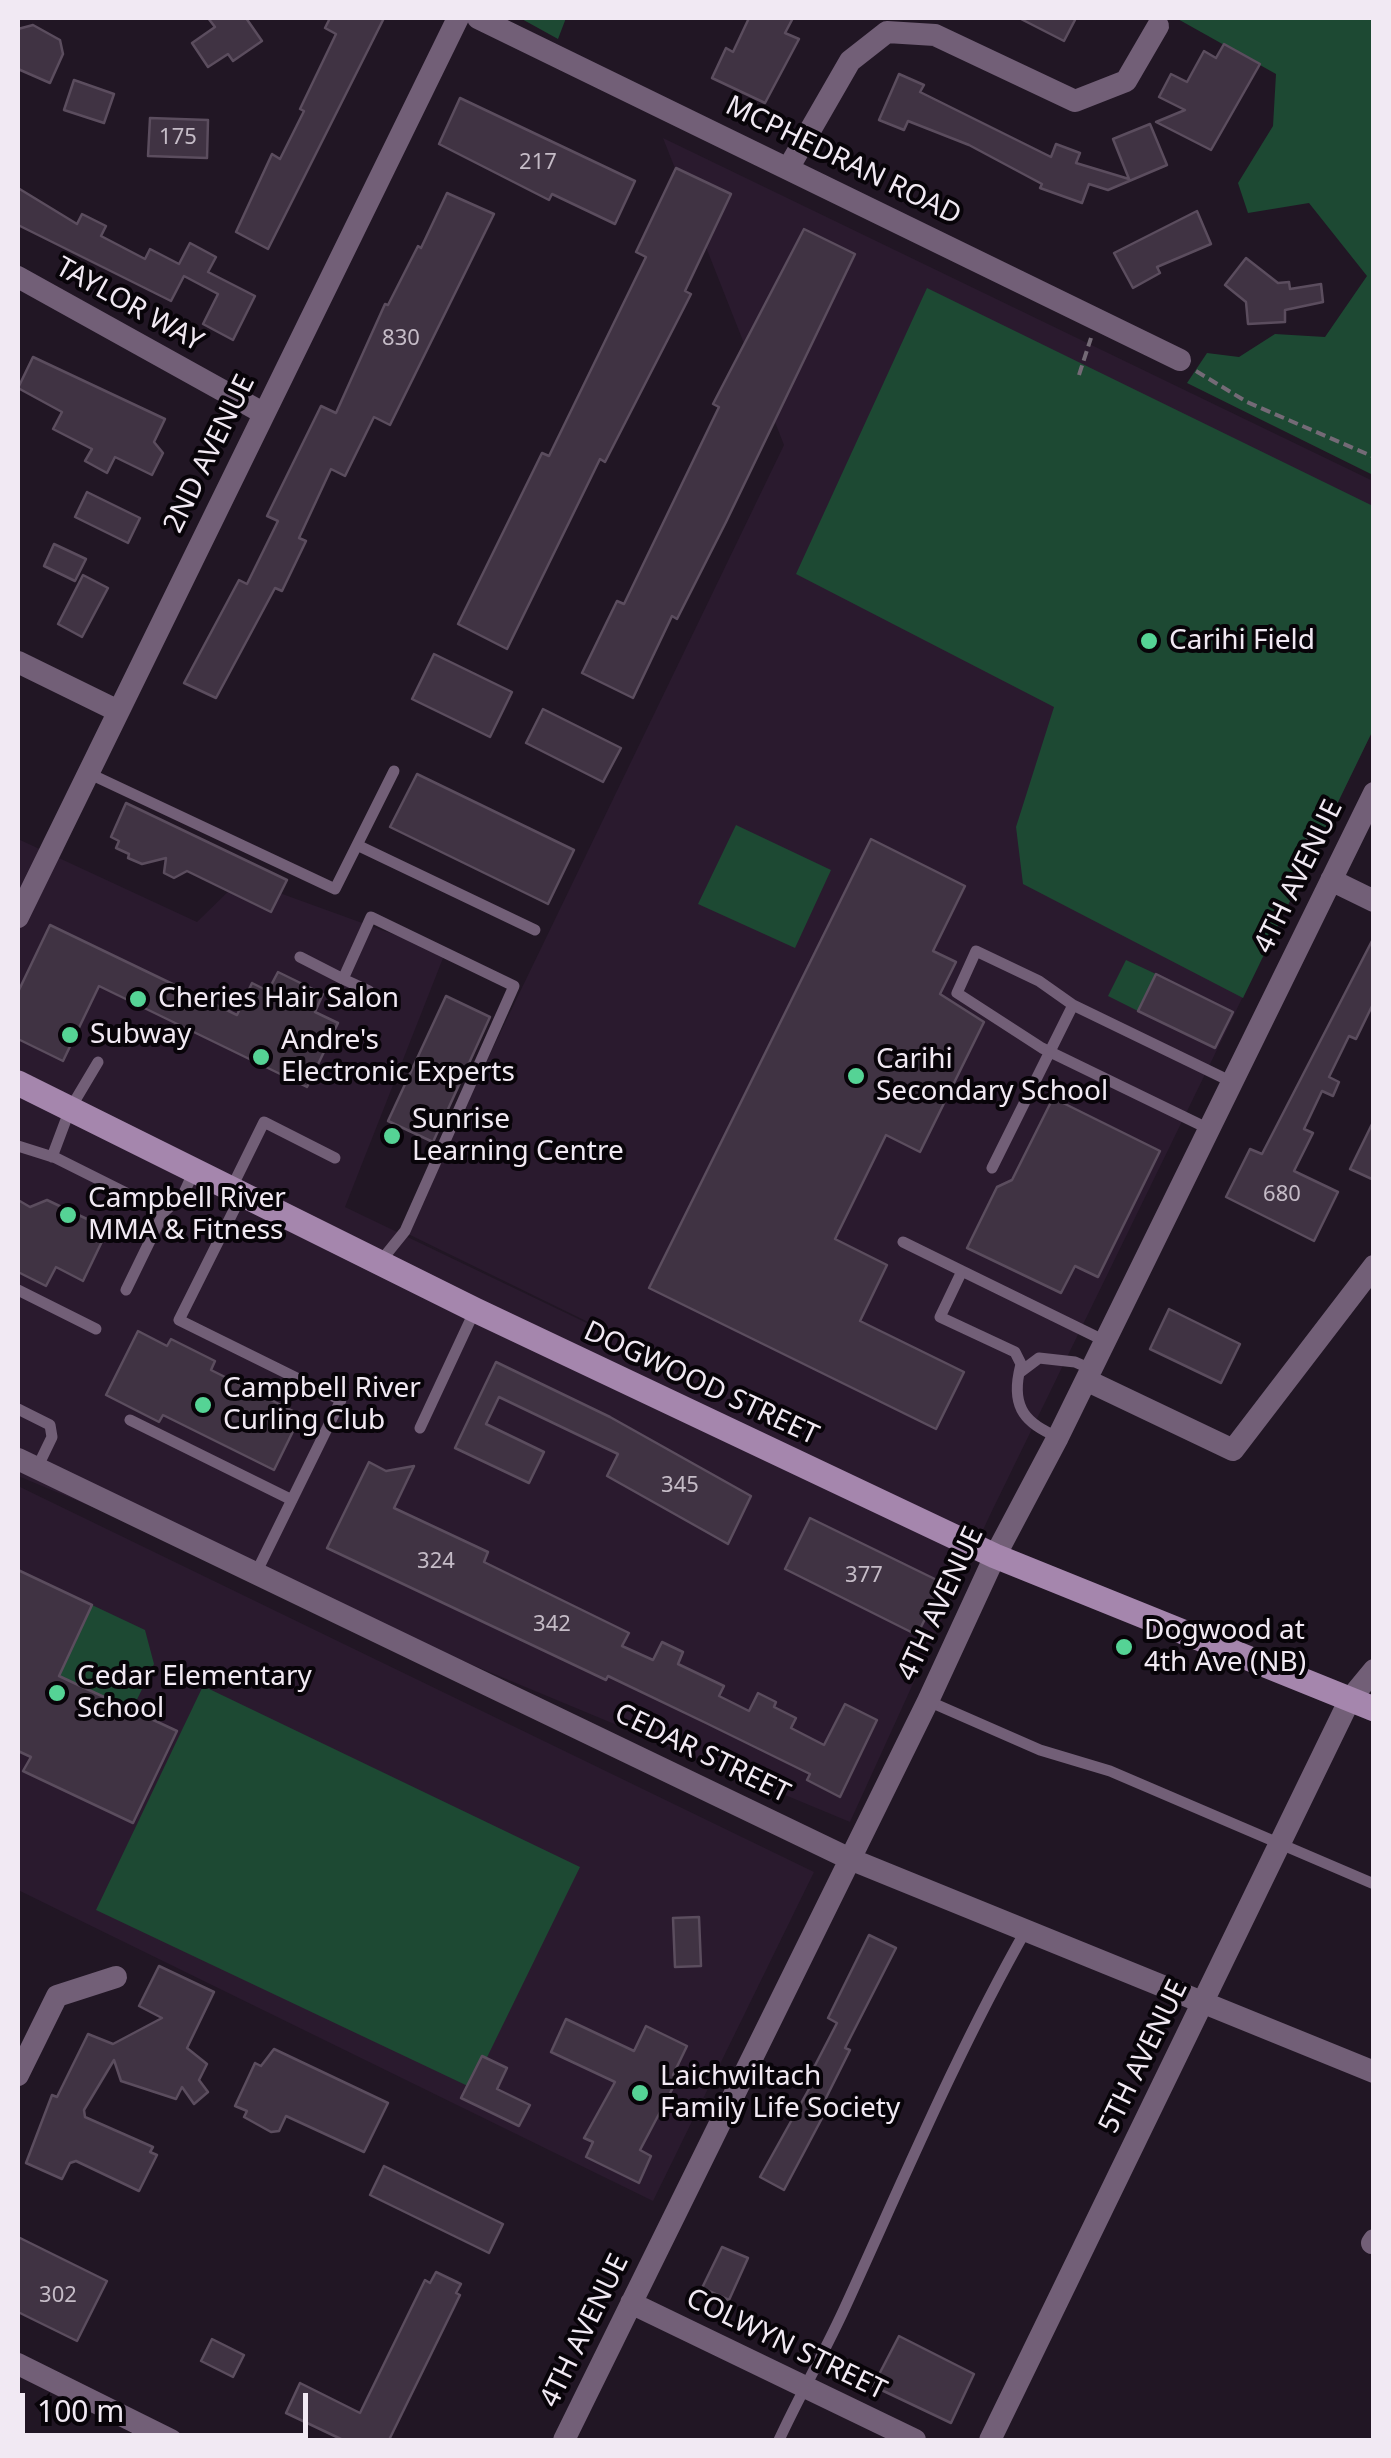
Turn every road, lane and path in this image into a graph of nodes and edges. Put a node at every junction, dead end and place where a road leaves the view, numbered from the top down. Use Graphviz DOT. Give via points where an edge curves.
graph roads {
  1 [pos="458,18"];
  2 [pos="478,18"];
  3 [pos="1158,26"];
  4 [pos="790,167"];
  5 [pos="18,277"];
  6 [pos="1097,319"];
  7 [pos="1180,360"];
  8 [pos="1079,375"];
  9 [pos="263,413"];
  10 [pos="1374,456"];
  11 [pos="18,662"];
  12 [pos="118,711"];
  13 [pos="394,771"];
  14 [pos="88,772"];
  15 [pos="1374,794"];
  16 [pos="357,845"];
  17 [pos="1331,880"];
  18 [pos="1374,901"];
  19 [pos="18,917"];
  20 [pos="535,930"];
  21 [pos="300,957"];
  22 [pos="343,978"];
  23 [pos="369,991"];
  24 [pos="1073,1005"];
  25 [pos="1050,1051"];
  26 [pos="98,1062"];
  27 [pos="18,1082"];
  28 [pos="1232,1082"];
  29 [pos="70,1109"];
  30 [pos="1209,1129"];
  31 [pos="18,1146"];
  32 [pos="52,1157"];
  33 [pos="335,1158"];
  34 [pos="992,1168"];
  35 [pos="194,1171"];
  36 [pos="236,1191"];
  37 [pos="164,1212"];
  38 [pos="904,1242"];
  39 [pos="380,1262"];
  40 [pos="1374,1266"];
  41 [pos="962,1271"];
  42 [pos="18,1290"];
  43 [pos="126,1290"];
  44 [pos="475,1310"];
  45 [pos="96,1328"];
  46 [pos="1105,1340"];
  47 [pos="1019,1373"];
  48 [pos="1088,1375"];
  49 [pos="18,1409"];
  50 [pos="130,1420"];
  51 [pos="420,1428"];
  52 [pos="1058,1437"];
  53 [pos="27,1463"];
  54 [pos="292,1500"];
  55 [pos="995,1556"];
  56 [pos="256,1573"];
  57 [pos="1374,1670"];
  58 [pos="928,1702"];
  59 [pos="1361,1704"];
  60 [pos="1282,1844"];
  61 [pos="850,1858"];
  62 [pos="1374,1884"];
  63 [pos="1026,1930"];
  64 [pos="116,1977"];
  65 [pos="1204,2003"];
  66 [pos="1374,2072"];
  67 [pos="18,2075"];
  68 [pos="631,2304"];
  69 [pos="18,2364"];
  70 [pos="808,2389"];
  71 [pos="171,2440"];
  72 [pos="564,2440"];
  73 [pos="779,2440"];
  74 [pos="916,2440"];
  75 [pos="990,2440"];
  1 -- 9 [label="street, 2ND AVENUE"];
  2 -- 4 [label="street, MCPHEDRAN ROAD"];
  3 -- 4 [label="street" via="1126,82 1075,101 936,36 887,32 850,61"];
  4 -- 6 [label="street, MCPHEDRAN ROAD"];
  5 -- 9 [label="street, TAYLOR WAY"];
  6 -- 7 [label="street, MCPHEDRAN ROAD"];
  6 -- 8 [label="path"];
  7 -- 10 [label="path" via="1246,402"];
  9 -- 12 [label="street, 2ND AVENUE"];
  11 -- 12 [label="street"];
  12 -- 14 [label="street, 2ND AVENUE"];
  13 -- 16 [label="lane"];
  14 -- 16 [label="lane" via="335,890"];
  14 -- 19 [label="street, 2ND AVENUE"];
  15 -- 17 [label="street, 4TH AVENUE"];
  16 -- 20 [label="lane"];
  17 -- 18 [label="street"];
  17 -- 28 [label="street, 4TH AVENUE"];
  21 -- 22 [label="lane"];
  22 -- 23 [label="lane"];
  22 -- 39 [label="lane" via="372,918 514,986 405,1230"];
  24 -- 25 [label="lane"];
  24 -- 25 [label="lane" via="976,951 957,993"];
  24 -- 28 [label="lane"];
  25 -- 30 [label="lane"];
  25 -- 34 [label="lane"];
  26 -- 29 [label="lane"];
  27 -- 29 [label="main road, DOGWOOD STREET"];
  28 -- 30 [label="street, 4TH AVENUE"];
  29 -- 32 [label="lane"];
  29 -- 35 [label="main road, DOGWOOD STREET"];
  30 -- 46 [label="street, 4TH AVENUE"];
  31 -- 32 [label="lane"];
  32 -- 37 [label="lane"];
  33 -- 36 [label="lane" via="264,1122"];
  35 -- 36 [label="main road, DOGWOOD STREET"];
  35 -- 37 [label="lane" via="183,1195"];
  36 -- 39 [label="main road, DOGWOOD STREET"];
  36 -- 54 [label="lane" via="178,1320 341,1400"];
  37 -- 43 [label="lane"];
  38 -- 41 [label="lane"];
  39 -- 44 [label="main road, DOGWOOD STREET"];
  40 -- 48 [label="street" via="1233,1450"];
  41 -- 46 [label="lane"];
  41 -- 47 [label="lane" via="940,1317 1015,1352"];
  42 -- 45 [label="lane"];
  44 -- 51 [label="lane"];
  44 -- 55 [label="main road, DOGWOOD STREET"];
  46 -- 48 [label="street, 4TH AVENUE"];
  47 -- 48 [label="lane" via="1038,1358 1075,1362"];
  47 -- 52 [label="lane" via="1014,1396 1022,1415"];
  48 -- 52 [label="street, 4TH AVENUE"];
  49 -- 53 [label="lane" via="50,1424 52,1437"];
  50 -- 54 [label="lane"];
  52 -- 55 [label="street, 4TH AVENUE"];
  53 -- 56 [label="street, CEDAR STREET"];
  54 -- 56 [label="lane"];
  55 -- 58 [label="street, 4TH AVENUE"];
  55 -- 59 [label="main road, DOGWOOD STREET"];
  56 -- 61 [label="street, CEDAR STREET"];
  57 -- 59 [label="street, 5TH AVENUE"];
  58 -- 60 [label="lane"];
  58 -- 61 [label="street, 4TH AVENUE"];
  59 -- 60 [label="street, 5TH AVENUE"];
  60 -- 62 [label="lane"];
  60 -- 65 [label="street, 5TH AVENUE"];
  61 -- 63 [label="street, CEDAR STREET"];
  61 -- 68 [label="street, 4TH AVENUE"];
  63 -- 65 [label="street, CEDAR STREET"];
  63 -- 70 [label="lane" via="879,2227"];
  64 -- 67 [label="street" via="57,1996"];
  65 -- 66 [label="street, CEDAR STREET"];
  65 -- 75 [label="street, 5TH AVENUE"];
  68 -- 70 [label="street, COLWYN STREET"];
  68 -- 72 [label="street, 4TH AVENUE"];
  69 -- 71 [label="street"];
  70 -- 73 [label="lane"];
  70 -- 74 [label="street, COLWYN STREET"];
}
